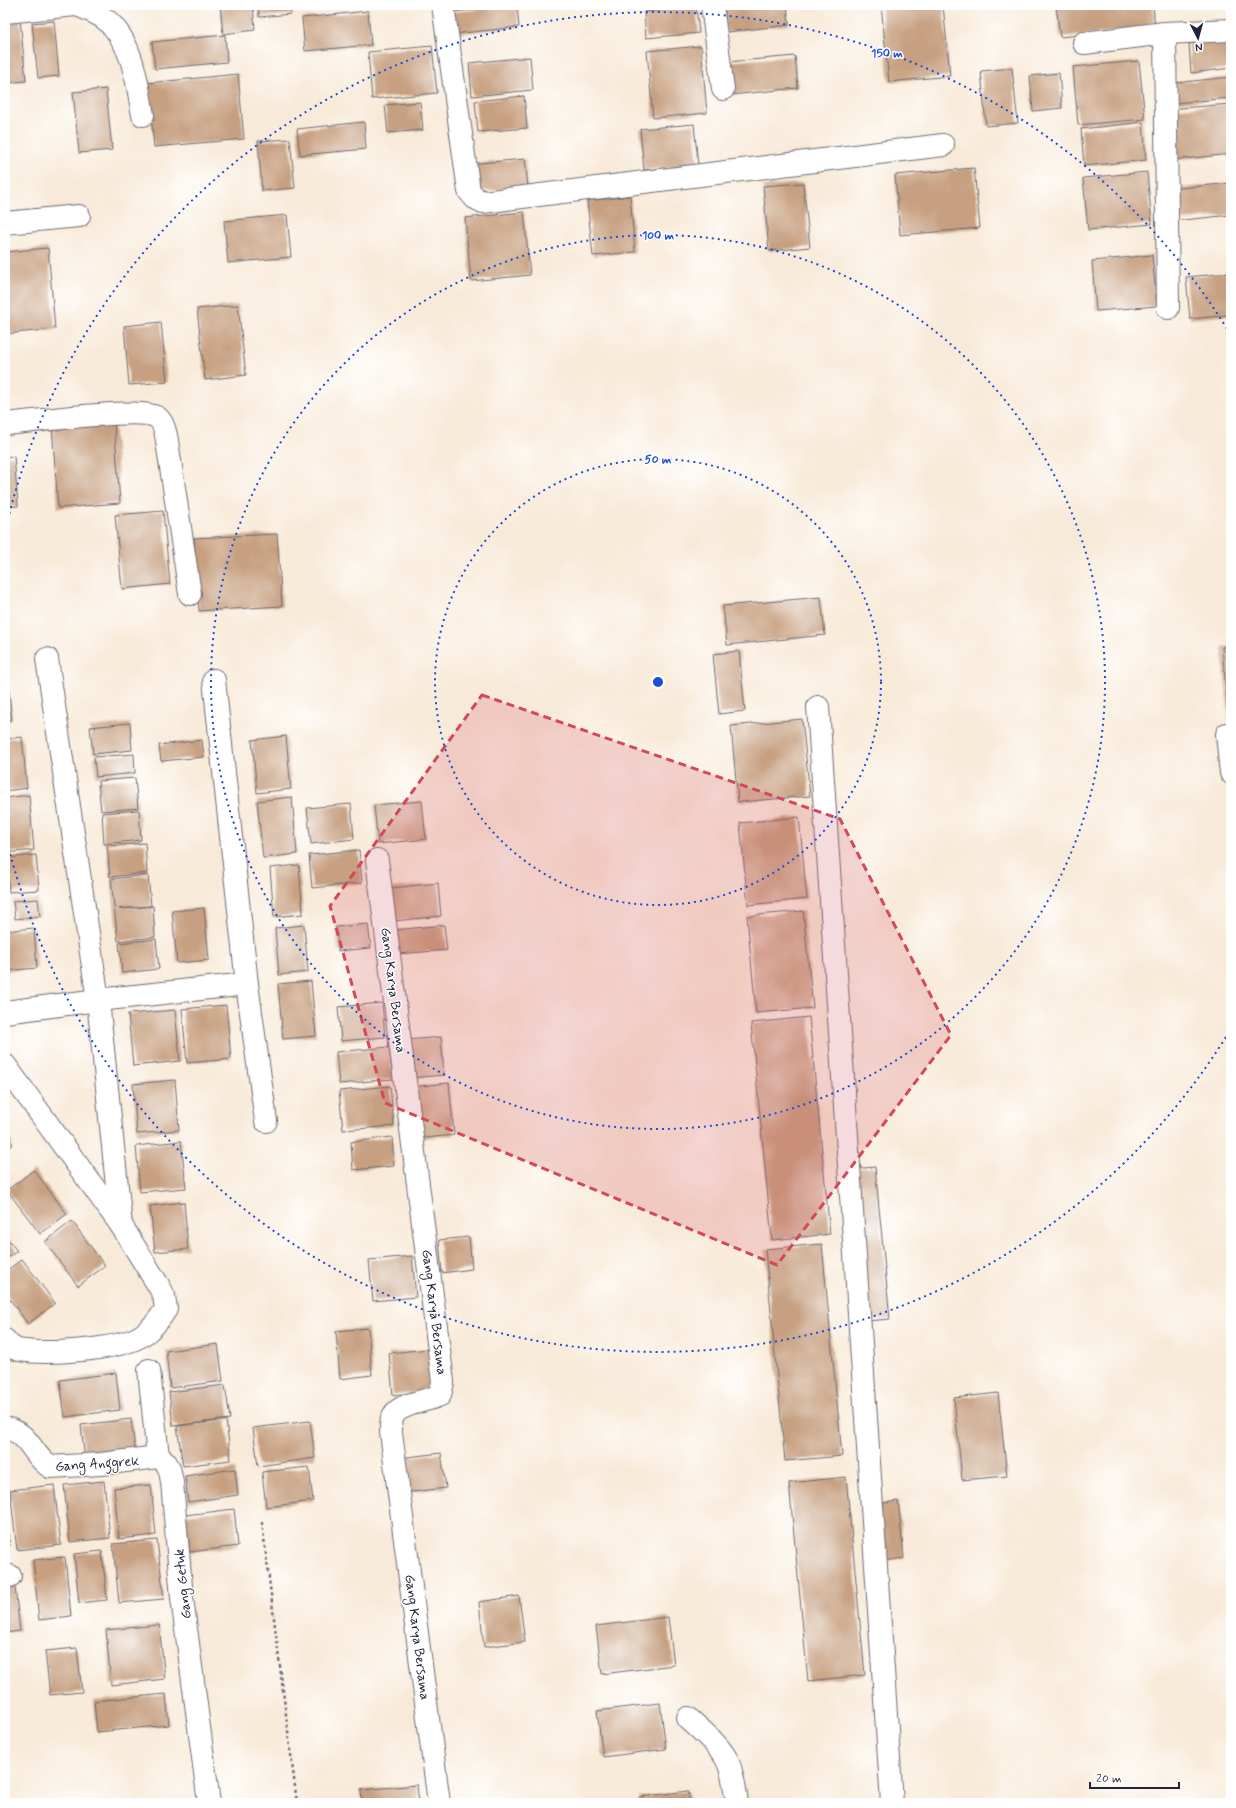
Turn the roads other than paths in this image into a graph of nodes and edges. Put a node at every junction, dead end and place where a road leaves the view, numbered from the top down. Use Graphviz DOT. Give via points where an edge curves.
graph roads {
  1 [pos="77,5"];
  2 [pos="443,5"];
  3 [pos="712,5"];
  4 [pos="5,12"];
  5 [pos="1231,30"];
  6 [pos="1165,33"];
  7 [pos="1084,43"];
  8 [pos="724,89"];
  9 [pos="143,115"];
  10 [pos="943,145"];
  11 [pos="79,216"];
  12 [pos="5,223"];
  13 [pos="1168,308"];
  14 [pos="5,424"];
  15 [pos="190,594"];
  16 [pos="47,659"];
  17 [pos="214,680"];
  18 [pos="818,707"];
  19 [pos="1227,734"];
  20 [pos="1231,773"];
  21 [pos="377,860"];
  22 [pos="247,984"];
  23 [pos="98,1000"];
  24 [pos="5,1012"];
  25 [pos="5,1065"];
  26 [pos="266,1121"];
  27 [pos="121,1225"];
  28 [pos="5,1340"];
  29 [pos="148,1370"];
  30 [pos="5,1428"];
  31 [pos="158,1458"];
  32 [pos="688,1718"];
  33 [pos="209,1803"];
  34 [pos="440,1803"];
  35 [pos="737,1803"];
  36 [pos="892,1803"];
  1 -- 4 [label="street"];
  1 -- 9 [label="street" via="105,19 123,39 135,74"];
  2 -- 10 [label="street" via="469,191 483,202"];
  3 -- 8 [label="street"];
  5 -- 6 [label="street"];
  6 -- 7 [label="street"];
  6 -- 13 [label="street"];
  11 -- 12 [label="street"];
  14 -- 15 [label="street" via="129,413 151,415 159,419 167,441"];
  16 -- 23 [label="street"];
  17 -- 22 [label="street"];
  18 -- 36 [label="street"];
  19 -- 20 [label="street"];
  21 -- 34 [label="street, Gang Karya Bersama" via="444,1382 440,1394 434,1398 401,1408 396,1412 392,1419 391,1432"];
  22 -- 23 [label="street"];
  22 -- 26 [label="street"];
  23 -- 24 [label="street"];
  23 -- 27 [label="street"];
  25 -- 27 [label="street"];
  27 -- 28 [label="street" via="164,1296 166,1308 158,1321 142,1335 110,1346 53,1353 18,1350 9,1346"];
  29 -- 31 [label="street"];
  30 -- 31 [label="street, Gang Anggrek" via="22,1436 50,1467 63,1468"];
  31 -- 33 [label="street, Gang Getuk" via="167,1464 172,1482 182,1598"];
  32 -- 35 [label="street" via="727,1760"];
}
